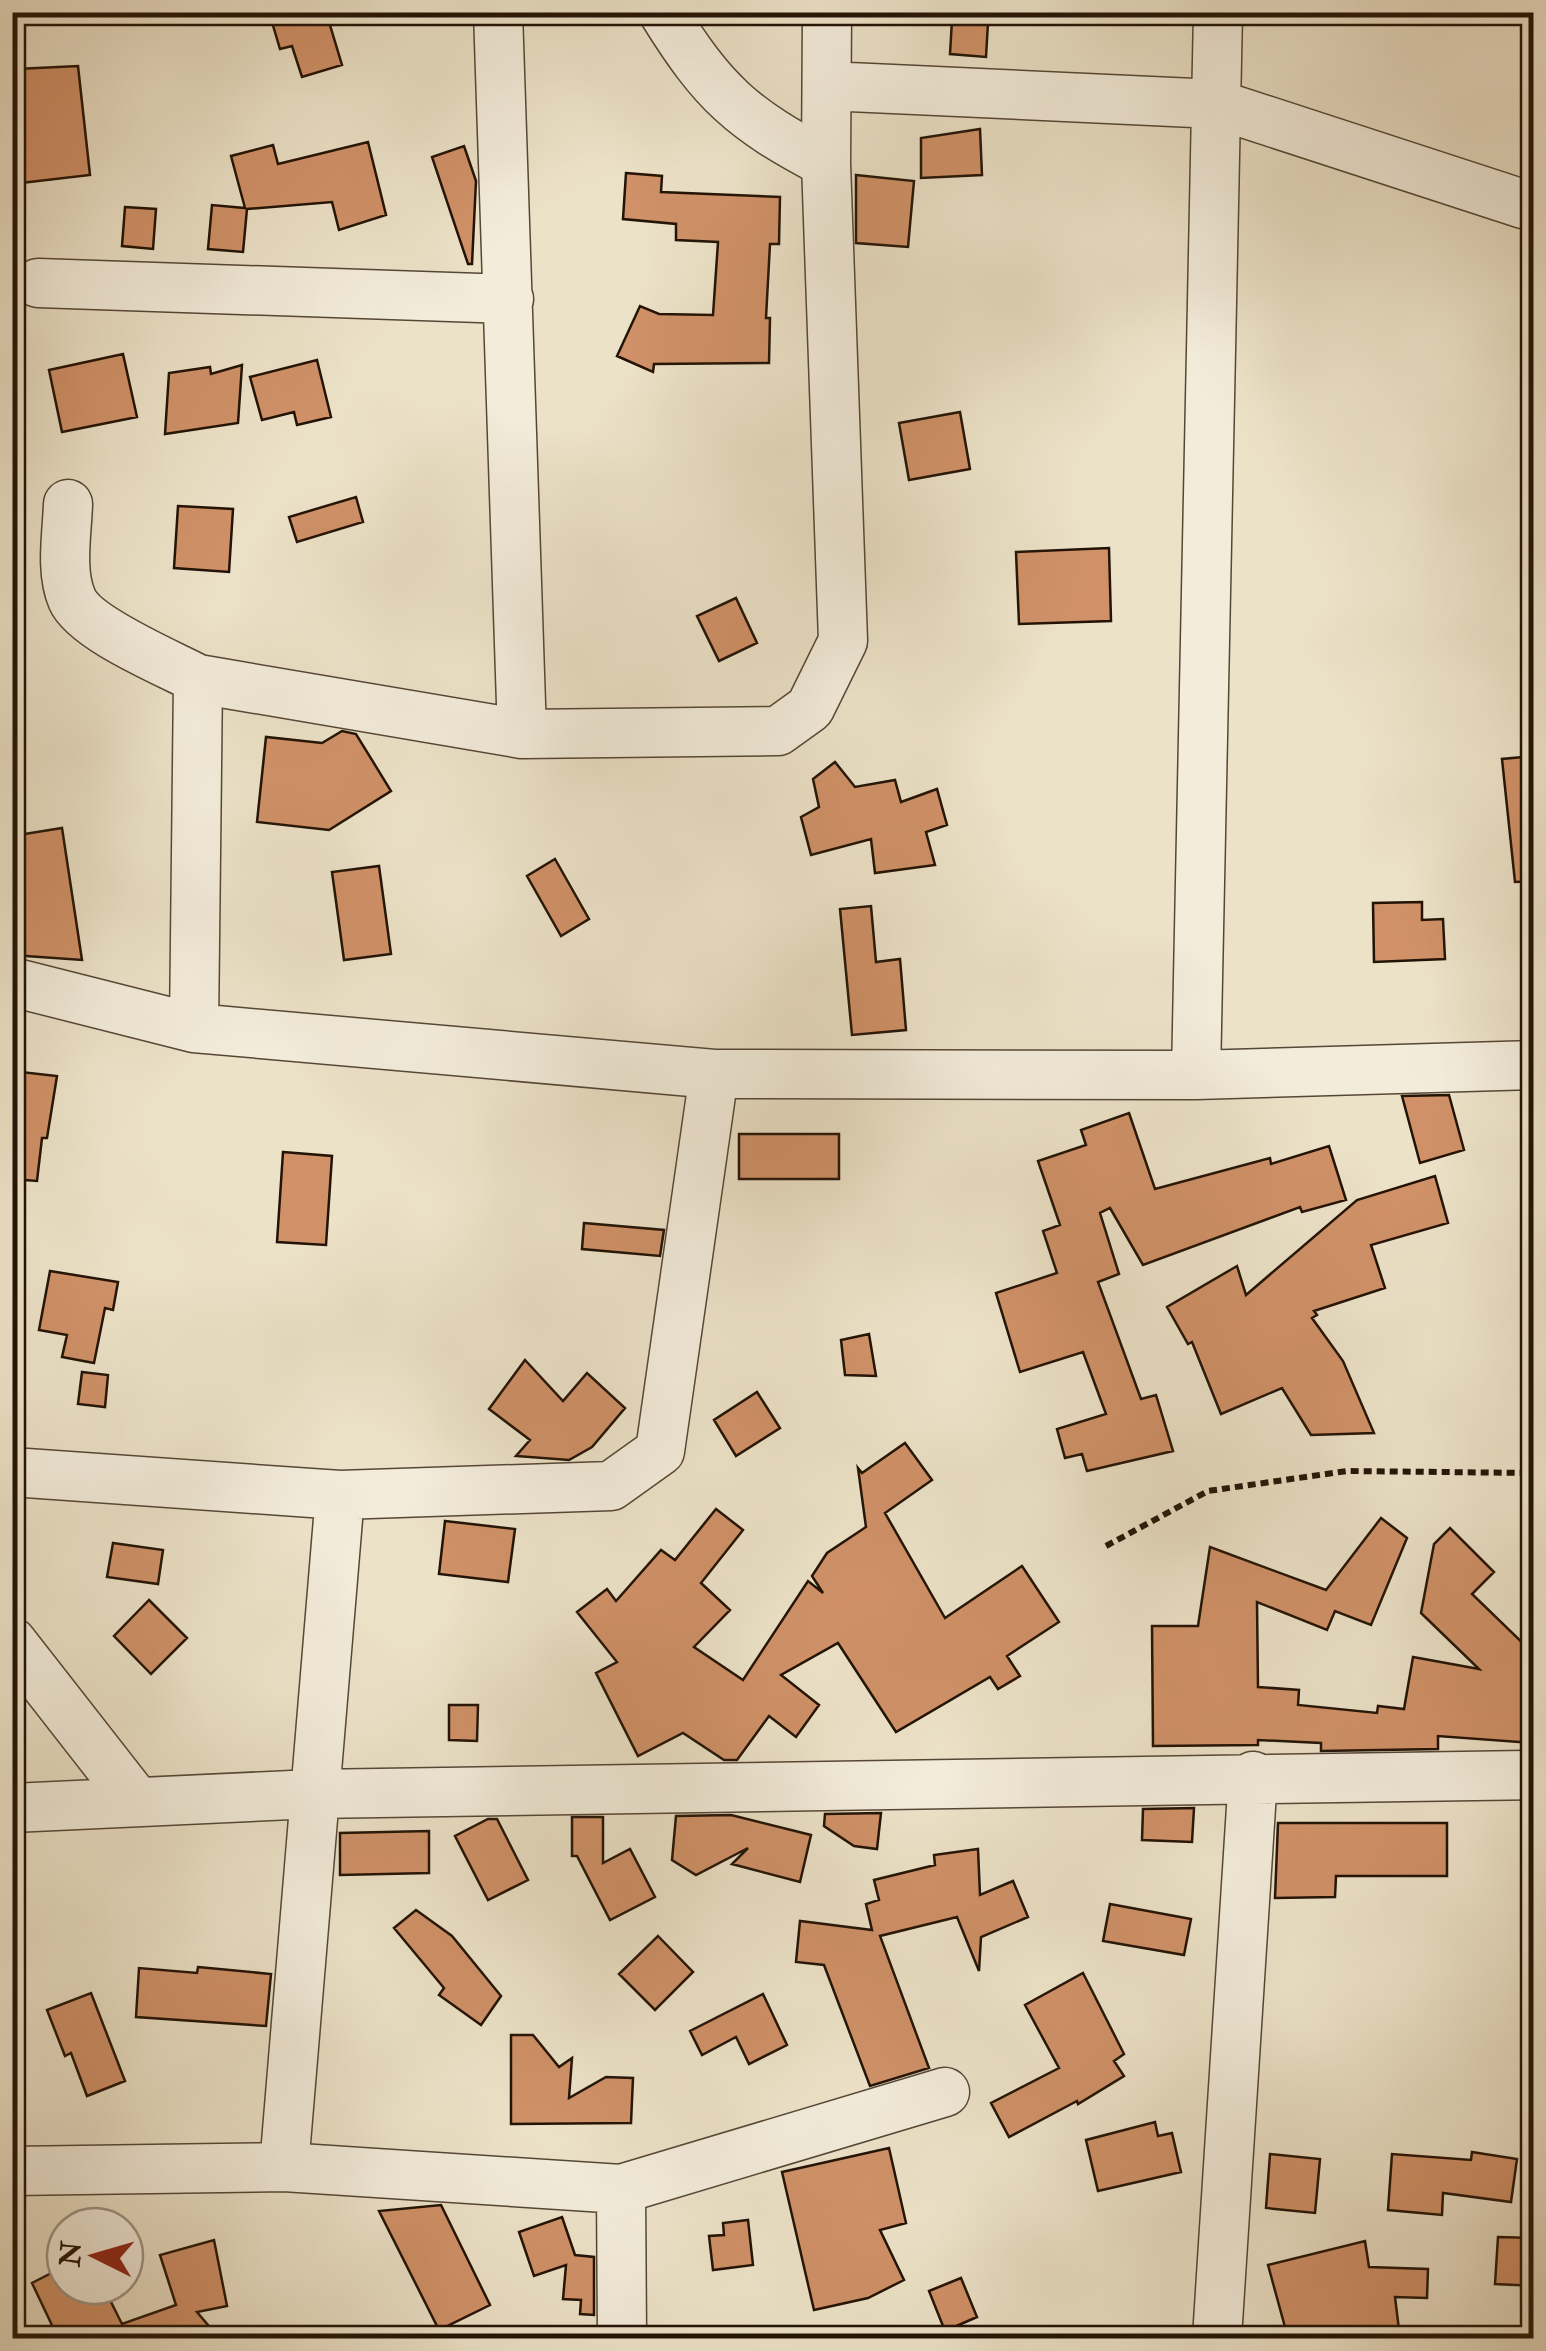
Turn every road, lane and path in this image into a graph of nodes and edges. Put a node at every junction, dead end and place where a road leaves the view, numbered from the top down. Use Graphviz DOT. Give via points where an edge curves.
graph roads {
  1 [pos="498,12"];
  2 [pos="663,12"];
  3 [pos="827,12"];
  4 [pos="1218,12"];
  5 [pos="827,86"];
  6 [pos="1216,104"];
  7 [pos="826,163"];
  8 [pos="1530,199"];
  9 [pos="38,283"];
  10 [pos="509,299"];
  11 [pos="68,504"];
  12 [pos="198,679"];
  13 [pos="522,734"];
  14 [pos="12,982"];
  15 [pos="194,1028"];
  16 [pos="1534,1065"];
  17 [pos="714,1074"];
  18 [pos="1196,1074"];
  19 [pos="12,1472"];
  20 [pos="1534,1472"];
  21 [pos="340,1495"];
  22 [pos="1106,1546"];
  23 [pos="12,1642"];
  24 [pos="1534,1775"];
  25 [pos="1253,1776"];
  26 [pos="313,1794"];
  27 [pos="137,1802"];
  28 [pos="12,1808"];
  29 [pos="945,2092"];
  30 [pos="284,2167"];
  31 [pos="12,2171"];
  32 [pos="621,2189"];
  33 [pos="622,2338"];
  34 [pos="1217,2338"];
  1 -- 10 [label="street"];
  2 -- 7 [label="street" via="699,70 760,128"];
  3 -- 5 [label="street"];
  4 -- 6 [label="street"];
  5 -- 6 [label="street"];
  5 -- 7 [label="street"];
  6 -- 8 [label="street"];
  6 -- 18 [label="street"];
  7 -- 13 [label="street" via="843,640 810,708 778,731"];
  9 -- 10 [label="street"];
  10 -- 13 [label="street"];
  11 -- 12 [label="street" via="72,602 105,630"];
  12 -- 13 [label="street"];
  12 -- 15 [label="street"];
  14 -- 15 [label="street"];
  15 -- 17 [label="street"];
  16 -- 18 [label="street"];
  17 -- 18 [label="street"];
  17 -- 21 [label="street" via="660,1451 611,1486"];
  19 -- 21 [label="street"];
  20 -- 22 [label="path" via="1347,1471 1208,1491"];
  21 -- 26 [label="street"];
  23 -- 27 [label="street"];
  24 -- 25 [label="street"];
  25 -- 26 [label="street"];
  25 -- 34 [label="street"];
  26 -- 27 [label="street"];
  26 -- 30 [label="street"];
  27 -- 28 [label="street"];
  29 -- 32 [label="street"];
  30 -- 31 [label="street"];
  30 -- 32 [label="street"];
  32 -- 33 [label="street"];
}
